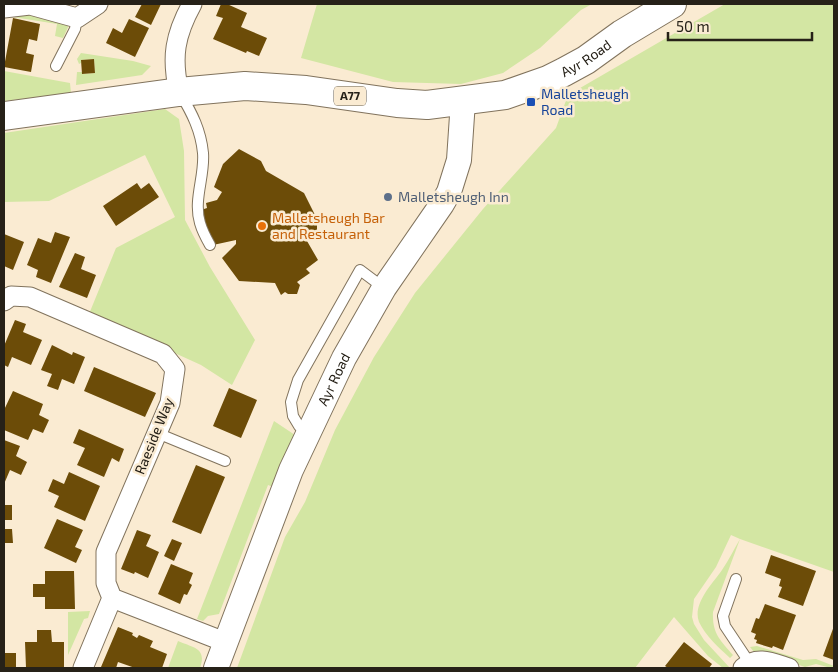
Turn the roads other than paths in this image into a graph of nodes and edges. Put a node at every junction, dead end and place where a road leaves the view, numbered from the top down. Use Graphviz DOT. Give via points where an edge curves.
graph roads {
  1 [pos="98,4"];
  2 [pos="192,4"];
  3 [pos="672,4"];
  4 [pos="4,8"];
  5 [pos="77,18"];
  6 [pos="56,66"];
  7 [pos="179,92"];
  8 [pos="463,101"];
  9 [pos="4,116"];
  10 [pos="210,244"];
  11 [pos="384,288"];
  12 [pos="4,301"];
  13 [pos="157,433"];
  14 [pos="308,436"];
  15 [pos="225,461"];
  16 [pos="736,579"];
  17 [pos="112,598"];
  18 [pos="225,642"];
  19 [pos="746,665"];
  20 [pos="83,668"];
  21 [pos="216,668"];
  22 [pos="789,668"];
  1 -- 5 [label="street"];
  2 -- 7 [label="street" via="177,38 174,56"];
  3 -- 8 [label="main road, Ayr Road / A77" via="586,60 548,80 505,95"];
  4 -- 5 [label="street" via="30,5"];
  5 -- 6 [label="lane" via="76,29"];
  7 -- 8 [label="main road, Ayr Road / A77" via="245,86 306,90 397,103 427,105"];
  7 -- 9 [label="main road, Ayr Road / A77"];
  7 -- 10 [label="lane" via="200,136 203,168 198,212"];
  8 -- 11 [label="street, Ayr Road" via="459,160 449,192"];
  11 -- 14 [label="street, Ayr Road" via="344,358"];
  11 -- 14 [label="lane" via="360,270 298,380 291,402 293,416"];
  12 -- 13 [label="street, Raeside Way" via="11,296 30,297 163,354 175,369 170,403"];
  13 -- 15 [label="lane"];
  13 -- 17 [label="street, Raeside Way" via="106,552 106,583"];
  14 -- 18 [label="street, Ayr Road" via="291,470"];
  16 -- 19 [label="lane" via="723,616"];
  17 -- 18 [label="street"];
  17 -- 20 [label="street"];
  18 -- 21 [label="street, Ayr Road"];
  19 -- 22 [label="street" via="760,661"];
}
